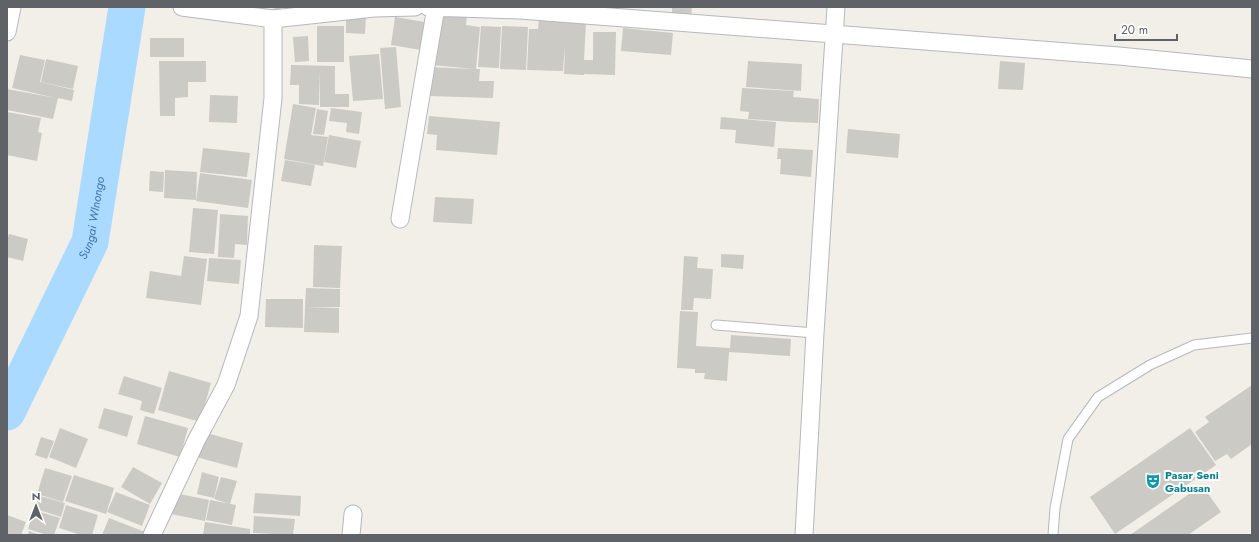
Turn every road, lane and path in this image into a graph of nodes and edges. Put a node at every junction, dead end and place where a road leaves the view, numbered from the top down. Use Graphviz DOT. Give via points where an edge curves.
graph roads {
  1 [pos="12,7"];
  2 [pos="182,7"];
  3 [pos="415,7"];
  4 [pos="428,7"];
  5 [pos="436,7"];
  6 [pos="836,7"];
  7 [pos="273,19"];
  8 [pos="7,32"];
  9 [pos="834,35"];
  10 [pos="1252,69"];
  11 [pos="400,219"];
  12 [pos="716,325"];
  13 [pos="815,333"];
  14 [pos="1252,338"];
  15 [pos="353,514"];
  16 [pos="152,535"];
  17 [pos="351,535"];
  18 [pos="804,535"];
  19 [pos="1052,535"];
  1 -- 8 [label="street"];
  2 -- 7 [label="street"];
  3 -- 7 [label="street" via="374,8"];
  4 -- 5 [label="street"];
  5 -- 9 [label="street" via="520,10"];
  5 -- 11 [label="street"];
  6 -- 9 [label="street"];
  7 -- 16 [label="street" via="273,98 249,316 226,385 197,439"];
  9 -- 10 [label="street" via="1119,56"];
  9 -- 13 [label="street"];
  12 -- 13 [label="lane"];
  13 -- 18 [label="street"];
  14 -- 19 [label="lane" via="1194,345 1150,365 1098,397 1068,439"];
  15 -- 17 [label="street"];
}
